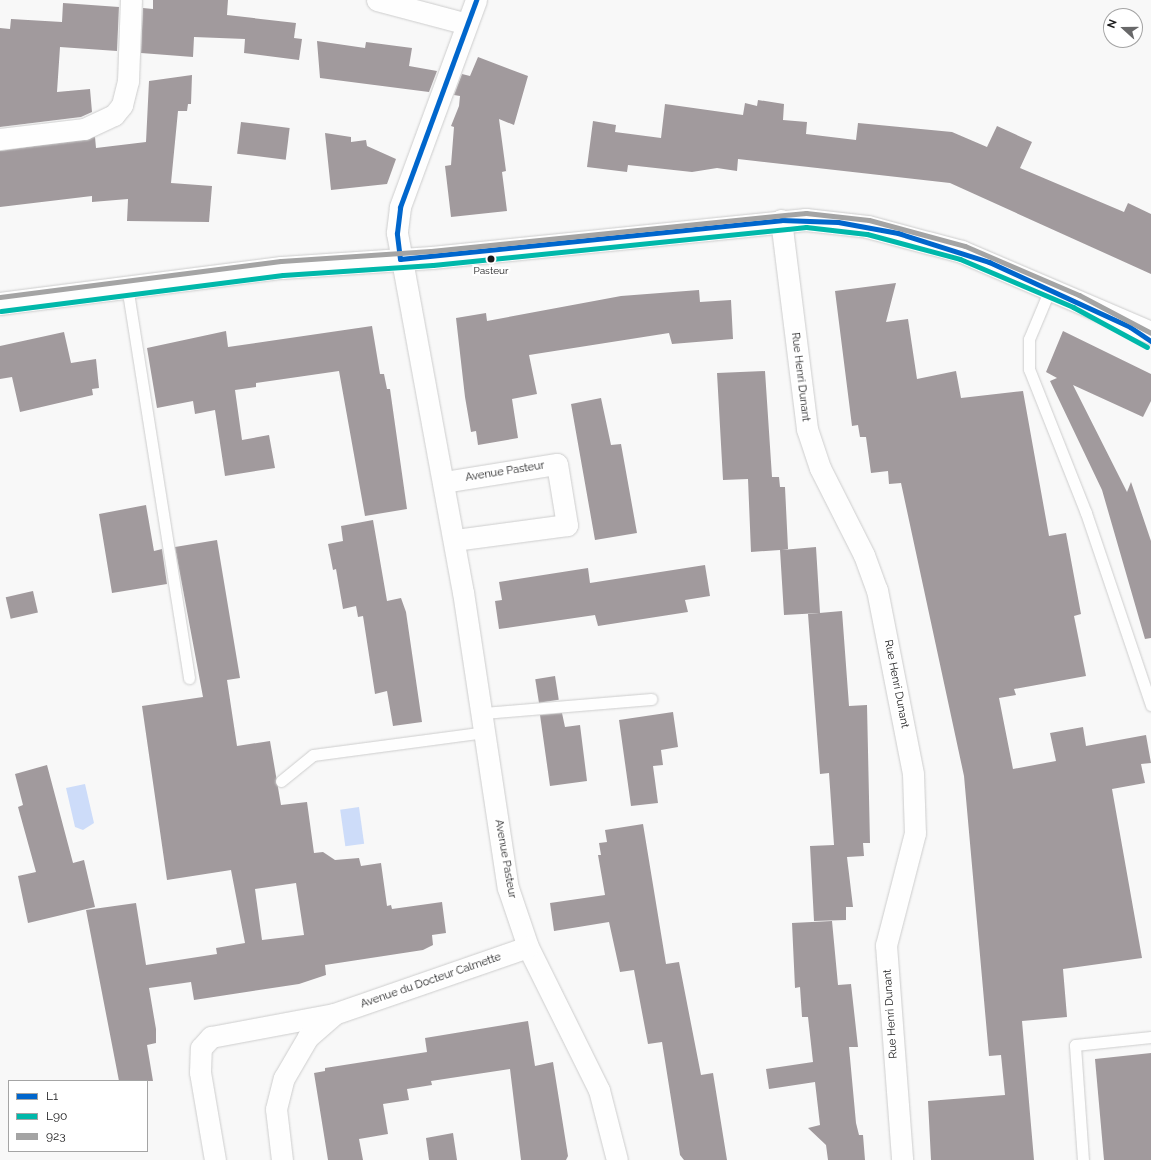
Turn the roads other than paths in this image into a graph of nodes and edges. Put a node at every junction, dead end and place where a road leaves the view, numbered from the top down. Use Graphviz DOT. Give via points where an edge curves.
graph roads {
  1 [pos="132,0"];
  2 [pos="377,0"];
  3 [pos="476,0"];
  4 [pos="467,24"];
  5 [pos="0,139"];
  6 [pos="781,220"];
  7 [pos="400,259"];
  8 [pos="127,286"];
  9 [pos="1050,289"];
  10 [pos="0,304"];
  11 [pos="1130,327"];
  12 [pos="1151,333"];
  13 [pos="1151,341"];
  14 [pos="444,482"];
  15 [pos="454,540"];
  16 [pos="189,678"];
  17 [pos="651,699"];
  18 [pos="1151,705"];
  19 [pos="484,722"];
  20 [pos="281,781"];
  21 [pos="528,947"];
  22 [pos="334,1014"];
  23 [pos="1151,1037"];
  24 [pos="215,1160"];
  25 [pos="282,1160"];
  26 [pos="617,1160"];
  27 [pos="902,1160"];
  28 [pos="1083,1160"];
  1 -- 5 [label="street" via="128,81 122,105 114,115 84,129"];
  2 -- 4 [label="street"];
  3 -- 4 [label="street, Avenue Pasteur"];
  4 -- 7 [label="street, Avenue Pasteur" via="400,207 397,232"];
  6 -- 7 [label="main road"];
  6 -- 9 [label="main road" via="838,222 898,233 962,252"];
  6 -- 27 [label="street, Rue Henri Dunant" via="807,429 820,468 874,580 913,774 915,833 886,945"];
  7 -- 8 [label="main road"];
  7 -- 14 [label="street, Avenue Pasteur"];
  8 -- 10 [label="main road"];
  8 -- 16 [label="lane"];
  9 -- 11 [label="main road"];
  9 -- 18 [label="lane" via="1029,339 1029,369 1086,513"];
  11 -- 12 [label="main road"];
  11 -- 13 [label="main road"];
  14 -- 15 [label="street, Avenue Pasteur"];
  14 -- 15 [label="street, Avenue Pasteur" via="557,464 566,525"];
  15 -- 19 [label="street, Avenue Pasteur"];
  17 -- 19 [label="lane"];
  19 -- 20 [label="lane" via="313,755"];
  19 -- 21 [label="street, Avenue Pasteur" via="508,888"];
  21 -- 22 [label="street, Avenue du Docteur Calmette"];
  21 -- 26 [label="street, Avenue Pasteur" via="599,1090"];
  22 -- 24 [label="street, Avenue du Docteur Calmette" via="220,1033 205,1042 199,1058 200,1072"];
  22 -- 25 [label="street, Avenue du Docteur Calmette" via="308,1037 284,1078 276,1109"];
  23 -- 28 [label="lane" via="1075,1045"];
}
